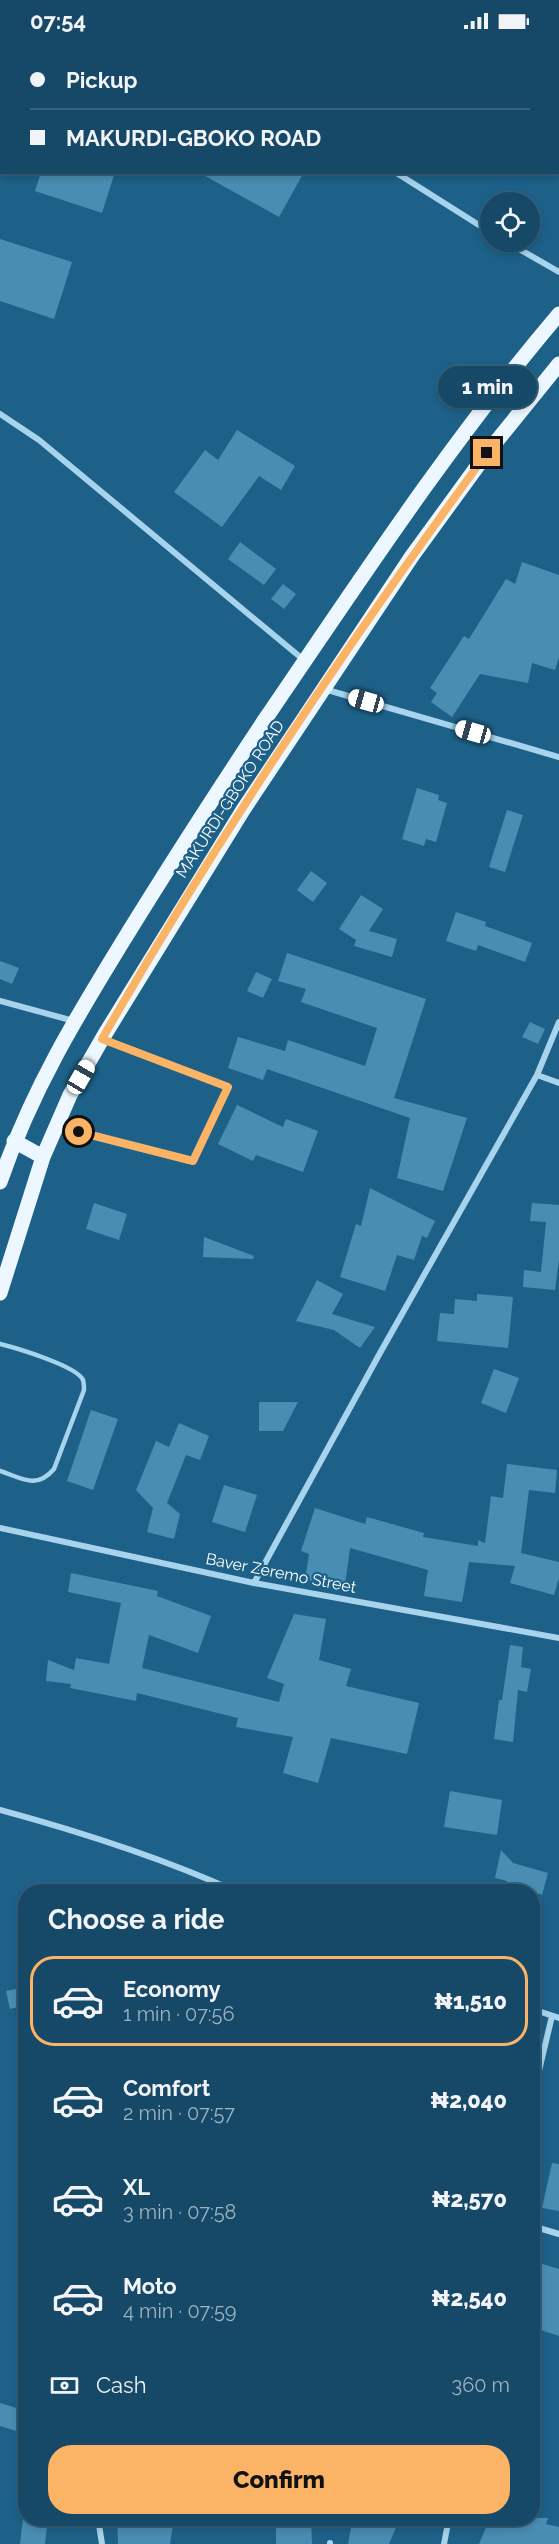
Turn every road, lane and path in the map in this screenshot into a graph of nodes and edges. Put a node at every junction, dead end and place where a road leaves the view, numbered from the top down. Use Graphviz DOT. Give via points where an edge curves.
graph roads {
  1 [pos="397,174"];
  2 [pos="480,226"];
  3 [pos="524,252"];
  4 [pos="559,272"];
  5 [pos="559,314"];
  6 [pos="559,364"];
  7 [pos="0,414"];
  8 [pos="305,661"];
  9 [pos="323,689"];
  10 [pos="559,757"];
  11 [pos="0,1001"];
  12 [pos="74,1021"];
  13 [pos="559,1022"];
  14 [pos="102,1039"];
  15 [pos="537,1076"];
  16 [pos="559,1083"];
  17 [pos="56,1126"];
  18 [pos="14,1141"];
  19 [pos="43,1157"];
  20 [pos="4,1159"];
  21 [pos="0,1182"];
  22 [pos="0,1293"];
  23 [pos="0,1344"];
  24 [pos="0,1471"];
  25 [pos="0,1528"];
  26 [pos="254,1582"];
  27 [pos="559,1638"];
  28 [pos="0,1810"];
  29 [pos="219,1884"];
  30 [pos="540,2012"];
  31 [pos="555,2017"];
  32 [pos="540,2071"];
  33 [pos="540,2228"];
  34 [pos="559,2234"];
  35 [pos="99,2526"];
  36 [pos="447,2526"];
  37 [pos="102,2544"];
  38 [pos="444,2544"];
  1 -- 2 [label="street"];
  3 -- 4 [label="street"];
  5 -- 8 [label="main road" via="461,435"];
  6 -- 9 [label="main road, MAKURDI-GBOKO ROAD" via="487,453 412,556"];
  7 -- 8 [label="street" via="39,440"];
  8 -- 12 [label="main road" via="212,799"];
  9 -- 10 [label="street"];
  9 -- 14 [label="main road, MAKURDI-GBOKO ROAD" via="184,903"];
  11 -- 12 [label="street"];
  12 -- 18 [label="main road"];
  13 -- 15 [label="street"];
  14 -- 17 [label="main road, MAKURDI-GBOKO ROAD"];
  14 -- 17 [label="lane" via="228,1087 193,1161"];
  15 -- 16 [label="street"];
  15 -- 26 [label="street"];
  17 -- 19 [label="main road, MAKURDI-GBOKO ROAD"];
  18 -- 19 [label="main road"];
  18 -- 20 [label="main road"];
  19 -- 22 [label="main road, MAKURDI-GBOKO ROAD"];
  20 -- 21 [label="main road"];
  23 -- 24 [label="lane" via="38,1354 78,1374 84,1390 54,1469 45,1479 33,1482"];
  25 -- 26 [label="street, Baver Zeremo Street"];
  26 -- 27 [label="street, Baver Zeremo Street"];
  28 -- 29 [label="street" via="85,1833"];
  30 -- 31 [label="street"];
  31 -- 32 [label="street"];
  33 -- 34 [label="street"];
  35 -- 37 [label="street"];
  36 -- 38 [label="street"];
}
